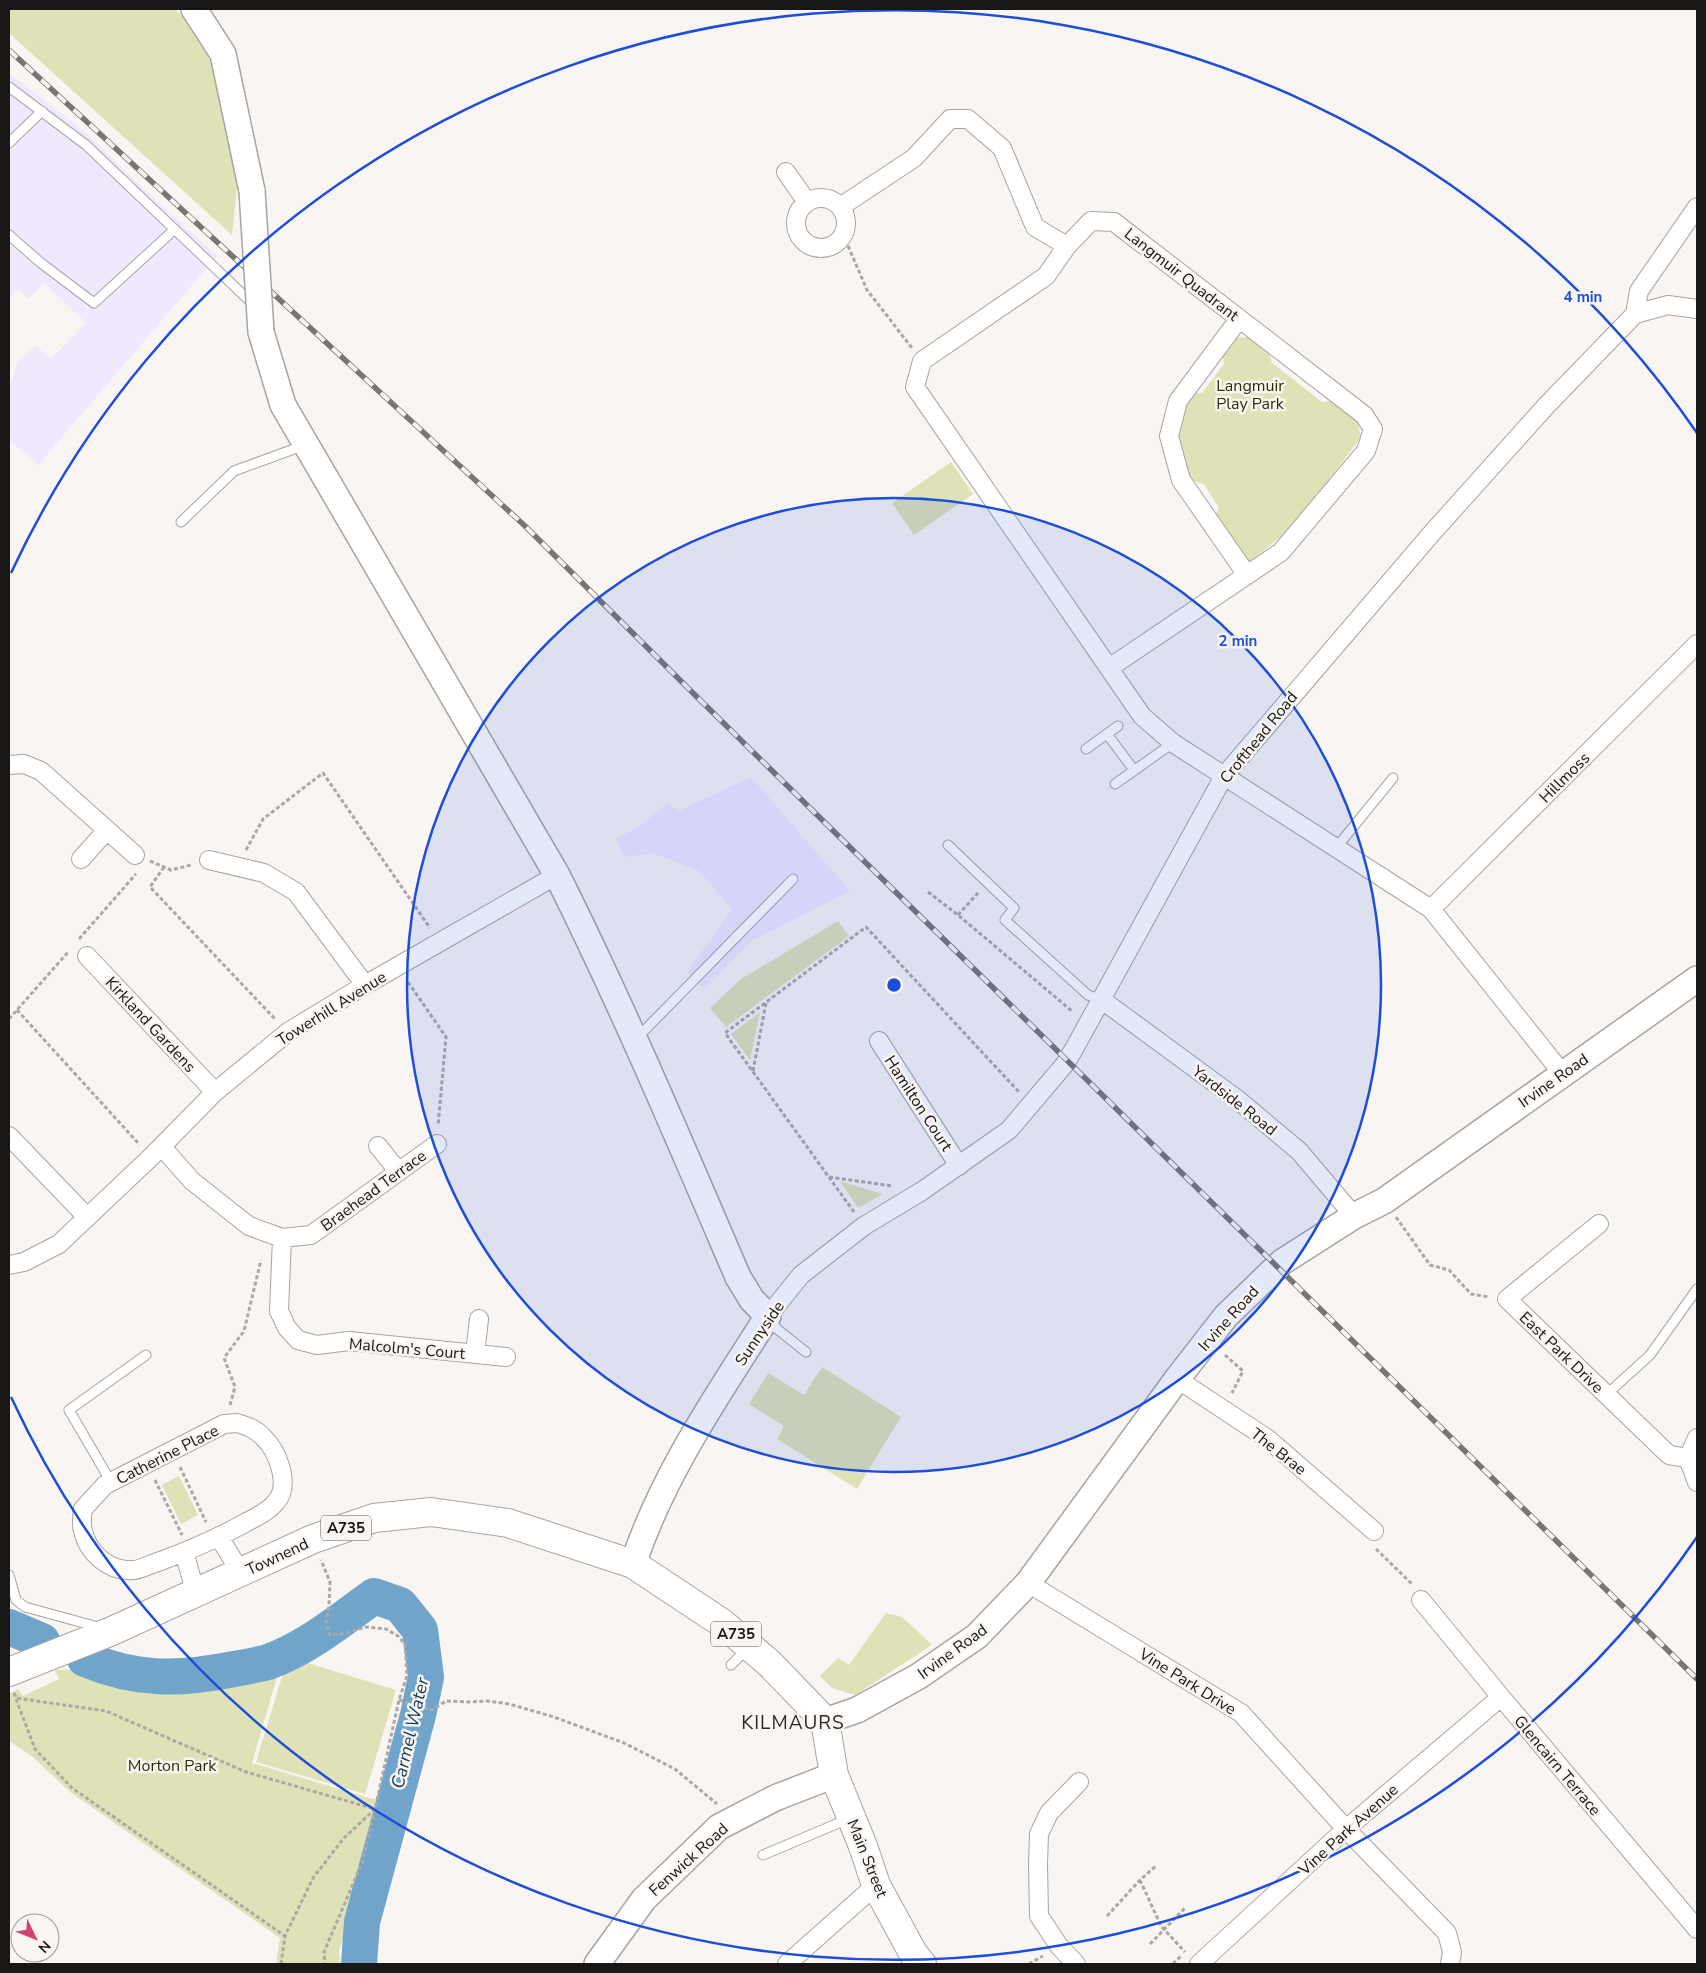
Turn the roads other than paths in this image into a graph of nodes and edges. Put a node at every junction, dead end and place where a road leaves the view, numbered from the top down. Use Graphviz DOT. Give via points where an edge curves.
graph roads {
  1 [pos="194,9"];
  2 [pos="9,87"];
  3 [pos="42,111"];
  4 [pos="9,144"];
  5 [pos="786,172"];
  6 [pos="807,202"];
  7 [pos="840,207"];
  8 [pos="1697,207"];
  9 [pos="175,229"];
  10 [pos="9,235"];
  11 [pos="1067,246"];
  12 [pos="1697,309"];
  13 [pos="1635,314"];
  14 [pos="1239,319"];
  15 [pos="260,321"];
  16 [pos="305,445"];
  17 [pos="181,522"];
  18 [pos="1247,575"];
  19 [pos="1697,644"];
  20 [pos="1109,668"];
  21 [pos="1118,726"];
  22 [pos="1107,734"];
  23 [pos="1172,743"];
  24 [pos="1086,749"];
  25 [pos="9,765"];
  26 [pos="1134,770"];
  27 [pos="1224,776"];
  28 [pos="1393,778"];
  29 [pos="1115,784"];
  30 [pos="107,830"];
  31 [pos="948,845"];
  32 [pos="1336,848"];
  33 [pos="135,855"];
  34 [pos="81,859"];
  35 [pos="209,860"];
  36 [pos="557,875"];
  37 [pos="794,879"];
  38 [pos="1431,909"];
  39 [pos="87,956"];
  40 [pos="1697,979"];
  41 [pos="365,986"];
  42 [pos="1095,997"];
  43 [pos="636,1040"];
  44 [pos="879,1041"];
  45 [pos="1562,1073"];
  46 [pos="215,1092"];
  47 [pos="9,1136"];
  48 [pos="437,1144"];
  49 [pos="378,1146"];
  50 [pos="156,1152"];
  51 [pos="959,1166"];
  52 [pos="398,1172"];
  53 [pos="1354,1216"];
  54 [pos="87,1217"];
  55 [pos="1598,1224"];
  56 [pos="274,1235"];
  57 [pos="9,1266"];
  58 [pos="1697,1289"];
  59 [pos="768,1316"];
  60 [pos="479,1319"];
  61 [pos="806,1352"];
  62 [pos="475,1354"];
  63 [pos="146,1355"];
  64 [pos="506,1357"];
  65 [pos="1176,1380"];
  66 [pos="1606,1395"];
  67 [pos="1697,1438"];
  68 [pos="1688,1458"];
  69 [pos="111,1482"];
  70 [pos="1697,1482"];
  71 [pos="1374,1530"];
  72 [pos="217,1538"];
  73 [pos="187,1551"];
  74 [pos="633,1564"];
  75 [pos="241,1573"];
  76 [pos="9,1575"];
  77 [pos="1028,1583"];
  78 [pos="196,1594"];
  79 [pos="1421,1600"];
  80 [pos="112,1631"];
  81 [pos="10,1678"];
  82 [pos="1500,1697"];
  83 [pos="825,1721"];
  84 [pos="834,1775"];
  85 [pos="1079,1782"];
  86 [pos="851,1817"];
  87 [pos="1346,1829"];
  88 [pos="763,1855"];
  89 [pos="876,1885"];
  90 [pos="1697,1928"];
  91 [pos="597,1964"];
  92 [pos="787,1964"];
  93 [pos="922,1964"];
  94 [pos="1076,1964"];
  95 [pos="1199,1964"];
  96 [pos="1450,1964"];
  1 -- 15 [label="main road, bridge" via="223,54 252,191"];
  2 -- 3 [label="lane"];
  3 -- 4 [label="lane"];
  3 -- 9 [label="lane" via="86,145"];
  5 -- 6 [label="street"];
  6 -- 7 [label="street" via="824,198"];
  6 -- 7 [label="street" via="800,208 796,226 807,244 817,247 828,247 843,234 845,215"];
  7 -- 11 [label="street" via="914,158 950,119 968,119 1002,148 1035,227"];
  8 -- 13 [label="street" via="1640,292"];
  9 -- 10 [label="lane" via="94,303"];
  9 -- 15 [label="lane"];
  11 -- 14 [label="street, Langmuir Quadrant" via="1091,221 1114,222"];
  11 -- 20 [label="street, Langmuir Quadrant" via="1046,276 922,361 915,387"];
  12 -- 13 [label="street" via="1668,305"];
  13 -- 27 [label="street, Crofthead Road" via="1432,532"];
  14 -- 18 [label="street" via="1178,400 1169,436 1181,480"];
  14 -- 18 [label="street, Langmuir Quadrant" via="1364,414 1373,429 1366,451 1281,552"];
  15 -- 16 [label="main road" via="283,405"];
  16 -- 17 [label="lane" via="234,471"];
  16 -- 36 [label="main road"];
  18 -- 20 [label="street, Langmuir Quadrant"];
  19 -- 38 [label="street, Hillmoss"];
  20 -- 23 [label="street" via="1142,716"];
  21 -- 22 [label="lane"];
  22 -- 24 [label="lane"];
  22 -- 26 [label="lane"];
  23 -- 26 [label="lane"];
  23 -- 27 [label="street"];
  25 -- 30 [label="street" via="24,764 41,771"];
  26 -- 29 [label="lane"];
  27 -- 32 [label="street"];
  27 -- 42 [label="street, Crofthead Road" via="1149,910"];
  28 -- 32 [label="lane"];
  30 -- 33 [label="street"];
  30 -- 34 [label="street"];
  31 -- 42 [label="lane" via="1014,908 1006,920"];
  32 -- 38 [label="street"];
  35 -- 41 [label="street" via="264,873 296,892"];
  36 -- 41 [label="street, Towerhill Avenue"];
  36 -- 43 [label="main road"];
  37 -- 43 [label="lane"];
  38 -- 45 [label="street"];
  39 -- 46 [label="street, Kirkland Gardens"];
  40 -- 45 [label="main road, Irvine Road"];
  41 -- 46 [label="street, Towerhill Avenue" via="288,1032"];
  42 -- 51 [label="street, Crofthead Road" via="1065,1064 1009,1130"];
  42 -- 53 [label="street, Yardside Road" via="1238,1099 1299,1151"];
  43 -- 59 [label="main road" via="738,1277 752,1300"];
  44 -- 51 [label="street, Hamilton Court"];
  45 -- 53 [label="main road, Irvine Road" via="1384,1201"];
  46 -- 50 [label="street, Towerhill Avenue"];
  47 -- 54 [label="street"];
  48 -- 52 [label="street, Braehead Terrace"];
  49 -- 52 [label="street"];
  50 -- 54 [label="street, Towerhill Avenue"];
  50 -- 56 [label="street, Braehead Terrace" via="249,1226"];
  51 -- 59 [label="street, Sunnyside" via="864,1226 800,1275"];
  52 -- 56 [label="street, Braehead Terrace" via="311,1235"];
  53 -- 65 [label="main road, Irvine Road" via="1282,1262 1226,1316"];
  54 -- 57 [label="street, Towerhill Avenue" via="59,1244"];
  55 -- 66 [label="street, East Park Drive" via="1507,1299"];
  56 -- 62 [label="street, Malcolm's Court" via="279,1311 287,1328 298,1340 317,1345 350,1341"];
  58 -- 66 [label="lane" via="1650,1355"];
  59 -- 61 [label="lane" via="777,1329"];
  59 -- 74 [label="main road, Sunnyside" via="696,1428 646,1526"];
  60 -- 62 [label="street, Malcolm's Court"];
  62 -- 64 [label="street, Malcolm's Court"];
  63 -- 69 [label="lane" via="69,1410"];
  65 -- 71 [label="street, The Brae" via="1268,1440"];
  65 -- 77 [label="main road, Irvine Road"];
  66 -- 68 [label="street, East Park Drive" via="1668,1455"];
  67 -- 68 [label="street"];
  68 -- 70 [label="street"];
  69 -- 72 [label="street, Catherine Place" via="224,1424 251,1428 264,1437 271,1448 284,1476 283,1490 266,1511"];
  69 -- 73 [label="street, Catherine Place" via="83,1508 83,1531 90,1550 116,1569 133,1570"];
  72 -- 73 [label="street, Catherine Place"];
  72 -- 75 [label="street"];
  73 -- 78 [label="street"];
  74 -- 75 [label="main road, Townend / A735" via="508,1523 431,1512 374,1518 314,1539"];
  74 -- 83 [label="main road, A735" via="722,1623 740,1655 769,1663"];
  75 -- 78 [label="main road, Townend / A735"];
  76 -- 80 [label="lane" via="16,1600 25,1607"];
  77 -- 83 [label="main road, Irvine Road" via="977,1636 919,1676 857,1710"];
  77 -- 87 [label="street, Vine Park Drive" via="1240,1713"];
  78 -- 80 [label="main road, Townend / A735"];
  79 -- 82 [label="street, Glencairn Terrace"];
  80 -- 81 [label="main road, Townend / A735"];
  82 -- 87 [label="street, Vine Park Avenue"];
  82 -- 90 [label="street, Glencairn Terrace"];
  83 -- 84 [label="main road, Main Street"];
  84 -- 86 [label="main road, Main Street"];
  84 -- 91 [label="main road, Fenwick Road" via="719,1826 644,1899"];
  85 -- 94 [label="street" via="1049,1813 1039,1834 1038,1864 1039,1916"];
  86 -- 88 [label="lane"];
  86 -- 89 [label="main road, Main Street"];
  87 -- 95 [label="street, Vine Park Avenue"];
  87 -- 96 [label="street, Vine Park Drive" via="1447,1932 1452,1952"];
  89 -- 92 [label="street"];
  89 -- 93 [label="main road, Main Street"];
}
